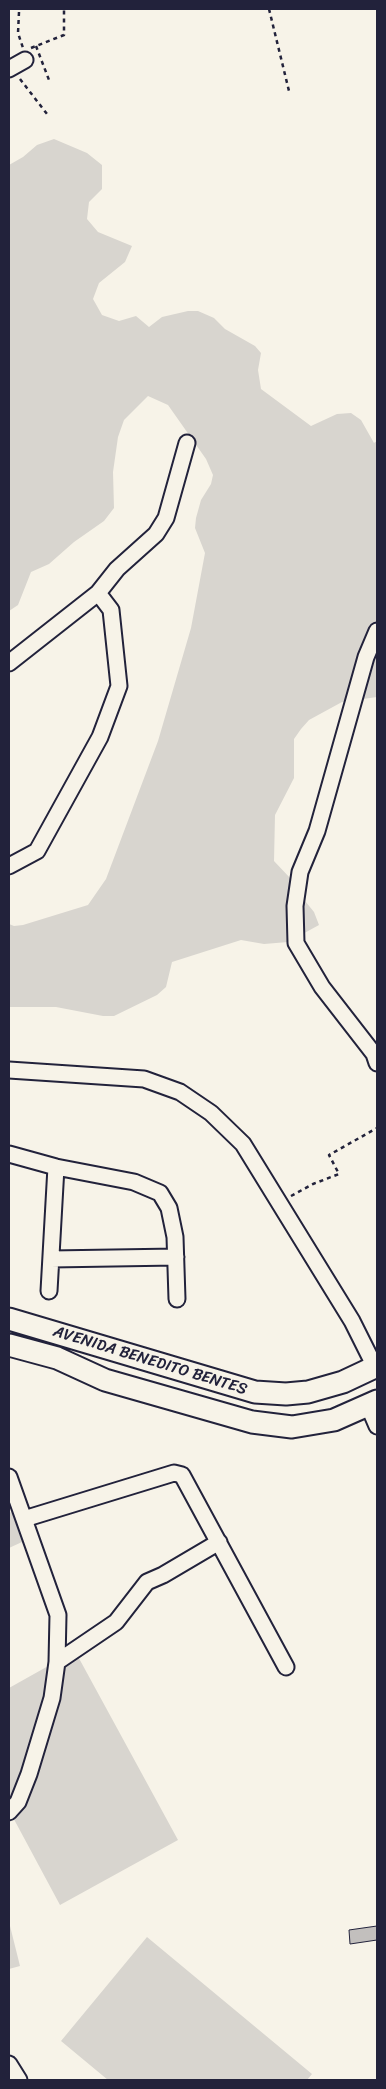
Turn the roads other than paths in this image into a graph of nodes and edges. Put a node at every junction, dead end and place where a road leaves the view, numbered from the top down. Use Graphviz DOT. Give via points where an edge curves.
graph roads {
  1 [pos="25,60"];
  2 [pos="10,69"];
  3 [pos="187,443"];
  4 [pos="98,593"];
  5 [pos="377,631"];
  6 [pos="9,663"];
  7 [pos="9,866"];
  8 [pos="377,1063"];
  9 [pos="9,1070"];
  10 [pos="9,1154"];
  11 [pos="56,1167"];
  12 [pos="176,1257"];
  13 [pos="51,1260"];
  14 [pos="49,1291"];
  15 [pos="177,1299"];
  16 [pos="9,1319"];
  17 [pos="63,1335"];
  18 [pos="9,1345"];
  19 [pos="57,1358"];
  20 [pos="376,1367"];
  21 [pos="373,1403"];
  22 [pos="377,1426"];
  23 [pos="9,1477"];
  24 [pos="24,1519"];
  25 [pos="219,1542"];
  26 [pos="57,1662"];
  27 [pos="286,1667"];
  28 [pos="9,1812"];
  29 [pos="9,2064"];
  30 [pos="19,2080"];
  1 -- 2 [label="street"];
  3 -- 4 [label="street" via="166,518 156,534 117,569"];
  4 -- 6 [label="street"];
  4 -- 7 [label="street" via="111,610 119,686 100,737 38,851"];
  5 -- 8 [label="street" via="366,657 317,831 300,872 294,906 296,943 322,987 374,1054"];
  9 -- 20 [label="street" via="144,1079 180,1092 211,1113 243,1144 352,1321"];
  10 -- 11 [label="street"];
  11 -- 12 [label="street" via="134,1182 160,1193 169,1208"];
  11 -- 13 [label="street"];
  12 -- 13 [label="street"];
  12 -- 15 [label="street"];
  13 -- 14 [label="street"];
  16 -- 17 [label="street, AVENIDA BENEDITO BENTES"];
  17 -- 19 [label="street"];
  17 -- 20 [label="street, AVENIDA BENEDITO BENTES" via="255,1392 308,1392 343,1382"];
  18 -- 19 [label="street, AVENIDA BENEDITO BENTES"];
  19 -- 21 [label="street, AVENIDA BENEDITO BENTES" via="105,1380 252,1422 292,1427 334,1420"];
  21 -- 22 [label="street"];
  23 -- 24 [label="street"];
  24 -- 25 [label="street" via="178,1473 185,1477"];
  24 -- 26 [label="street" via="58,1615"];
  25 -- 26 [label="street" via="147,1582 116,1622"];
  25 -- 27 [label="street"];
  26 -- 28 [label="street" via="52,1698 29,1774 18,1802"];
  29 -- 30 [label="street"];
}
